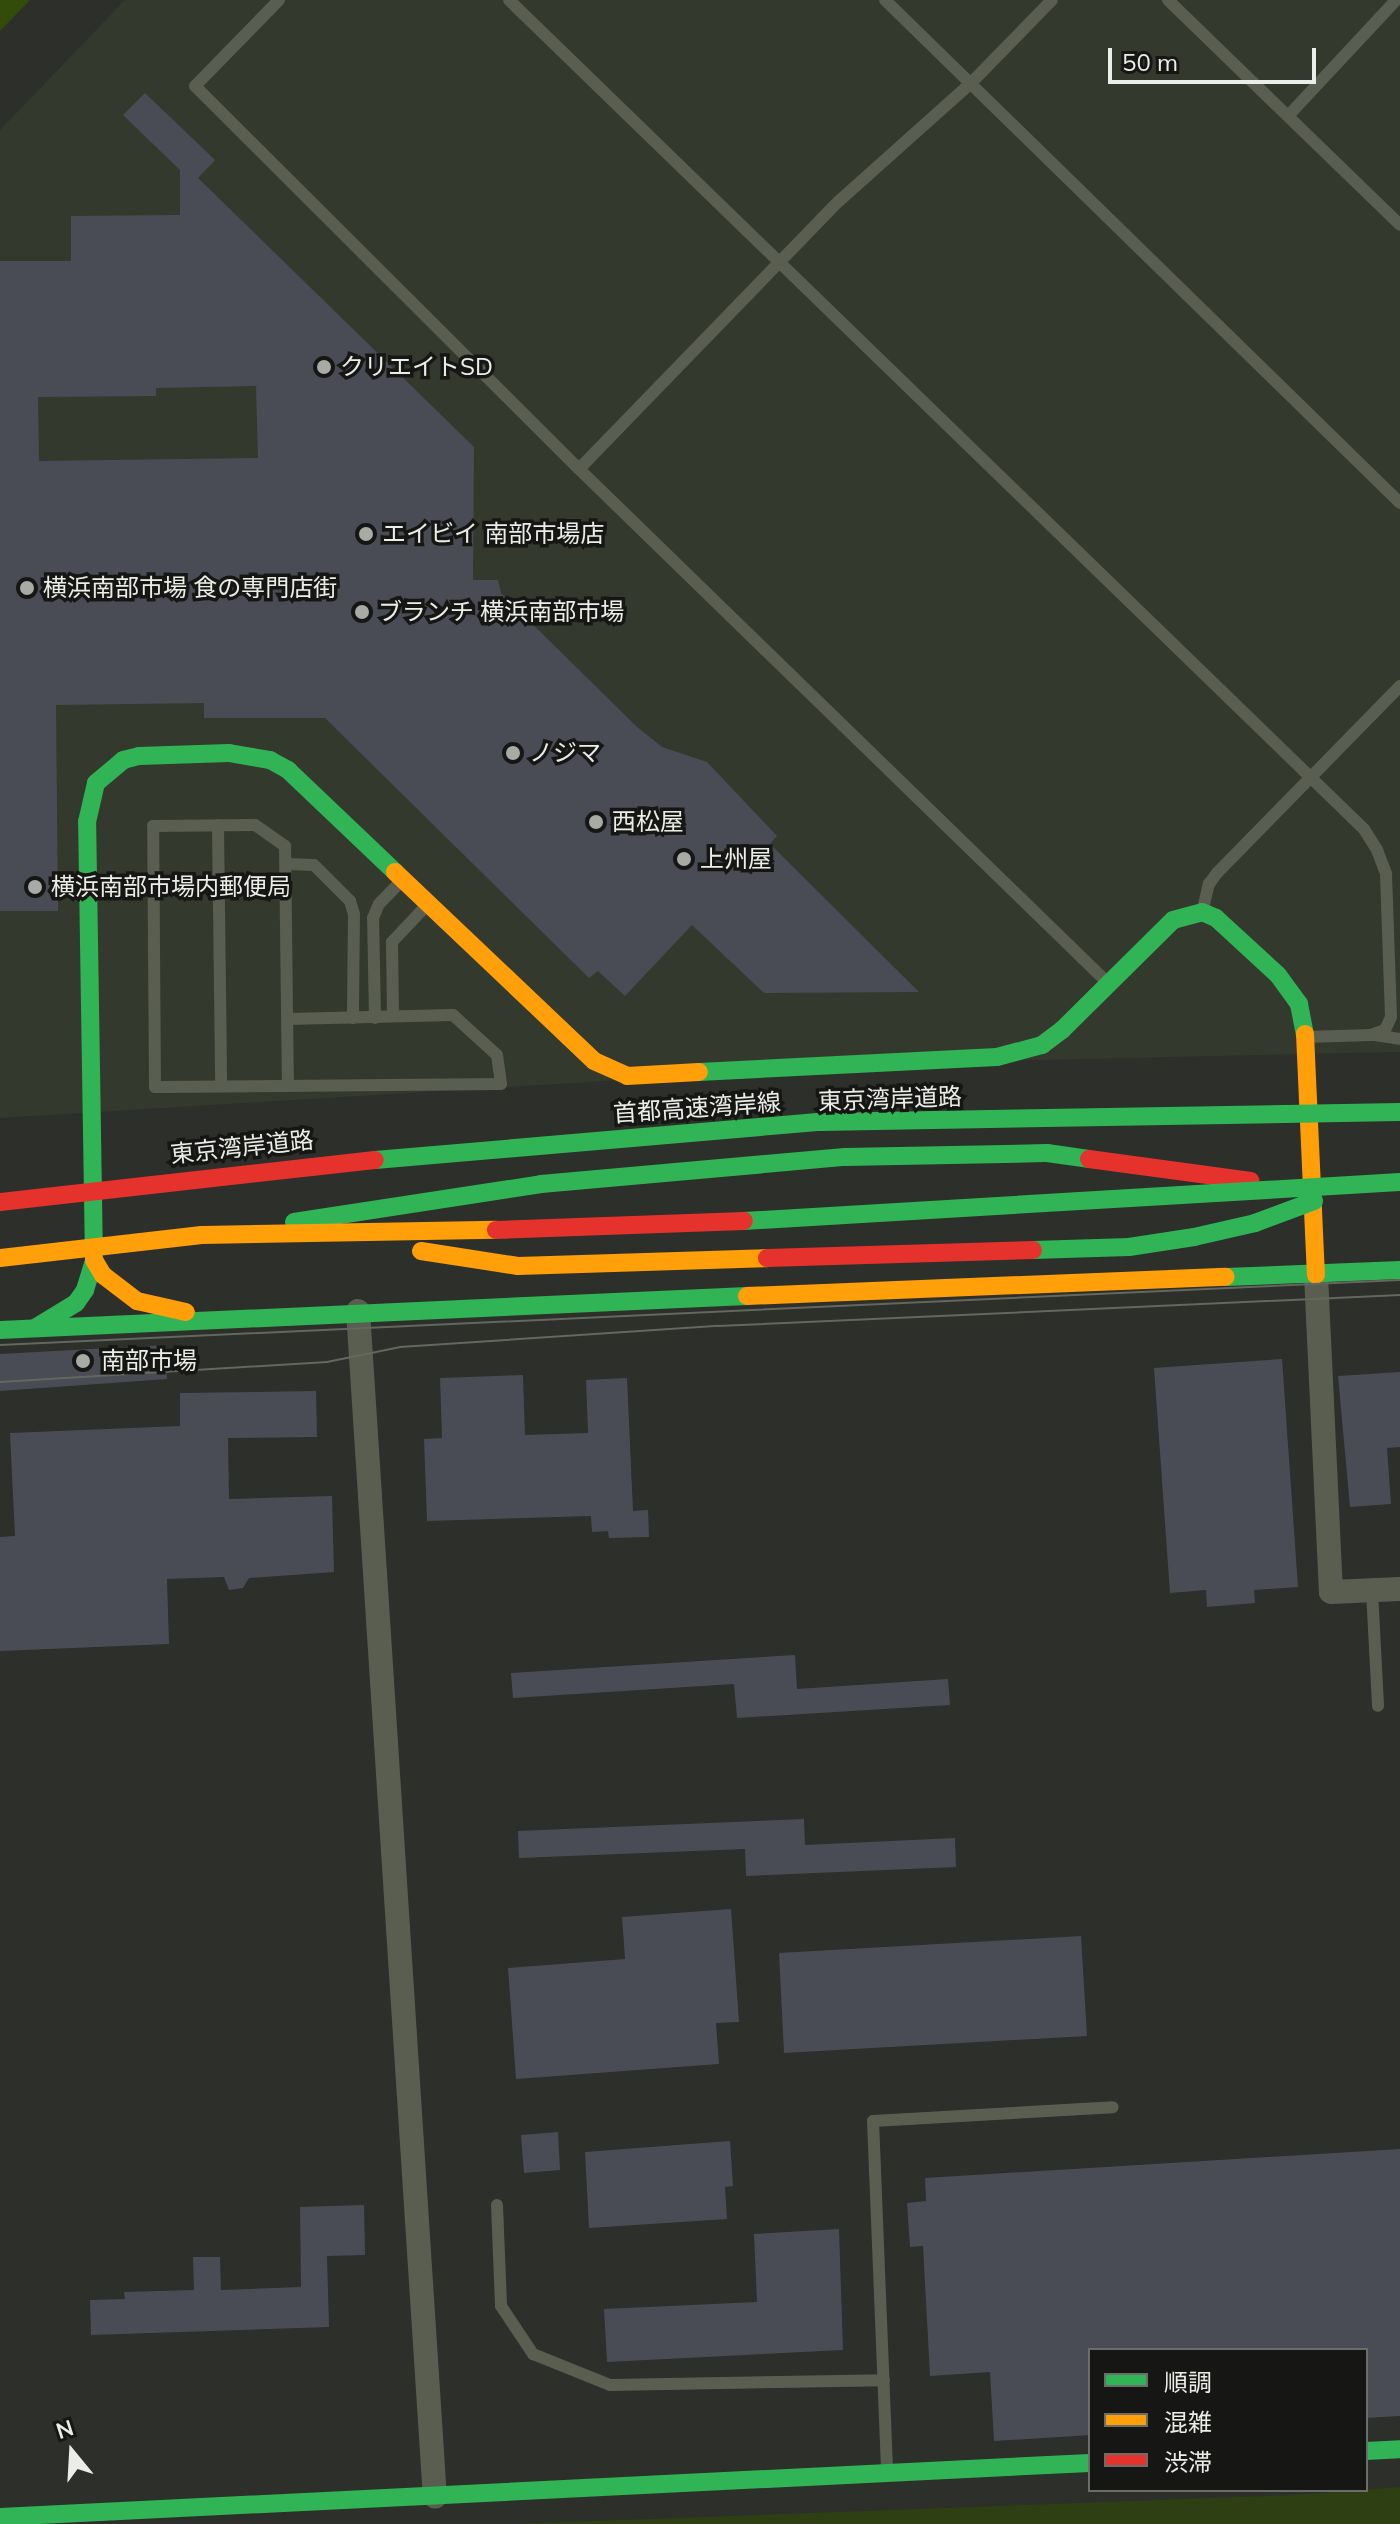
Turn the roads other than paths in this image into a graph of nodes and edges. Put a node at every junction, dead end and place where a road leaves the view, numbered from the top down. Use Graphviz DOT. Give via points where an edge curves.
graph roads {
  1 [pos="279,0"];
  2 [pos="509,0"];
  3 [pos="885,0"];
  4 [pos="1052,0"];
  5 [pos="1168,0"];
  6 [pos="1396,0"];
  7 [pos="970,84"];
  8 [pos="1288,116"];
  9 [pos="1400,225"];
  10 [pos="579,469"];
  11 [pos="1400,503"];
  12 [pos="1400,686"];
  13 [pos="218,825"];
  14 [pos="286,864"];
  15 [pos="404,878"];
  16 [pos="429,902"];
  17 [pos="1202,912"];
  18 [pos="1108,983"];
  19 [pos="393,1014"];
  20 [pos="353,1018"];
  21 [pos="375,1018"];
  22 [pos="288,1019"];
  23 [pos="1371,1035"];
  24 [pos="1306,1037"];
  25 [pos="1400,1039"];
  26 [pos="221,1086"];
  27 [pos="288,1086"];
  28 [pos="1310,1112"];
  29 [pos="1400,1112"];
  30 [pos="1106,1161"];
  31 [pos="877,1176"];
  32 [pos="1251,1181"];
  33 [pos="1400,1181"];
  34 [pos="94,1186"];
  35 [pos="1327,1196"];
  36 [pos="0,1200"];
  37 [pos="544,1203"];
  38 [pos="1201,1216"];
  39 [pos="290,1223"];
  40 [pos="445,1232"];
  41 [pos="422,1233"];
  42 [pos="313,1234"];
  43 [pos="945,1234"];
  44 [pos="202,1235"];
  45 [pos="0,1258"];
  46 [pos="94,1260"];
  47 [pos="1400,1270"];
  48 [pos="1316,1275"];
  49 [pos="358,1311"];
  50 [pos="217,1320"];
  51 [pos="35,1328"];
  52 [pos="0,1330"];
  53 [pos="1400,1589"];
  54 [pos="1372,1591"];
  55 [pos="1378,1706"];
  56 [pos="1113,2107"];
  57 [pos="497,2205"];
  58 [pos="884,2380"];
  59 [pos="1400,2449"];
  60 [pos="1368,2451"];
  61 [pos="1088,2463"];
  62 [pos="887,2472"];
  63 [pos="435,2497"];
  64 [pos="0,2517"];
  1 -- 10 [label="lane" via="195,86"];
  2 -- 23 [label="lane, bridge" via="1364,829 1386,874 1390,986 1390,1024"];
  3 -- 7 [label="lane"];
  4 -- 7 [label="lane"];
  5 -- 8 [label="lane"];
  6 -- 8 [label="lane"];
  7 -- 10 [label="lane" via="839,201"];
  7 -- 11 [label="lane"];
  8 -- 9 [label="lane"];
  10 -- 18 [label="lane"];
  12 -- 17 [label="lane" via="1217,873"];
  13 -- 14 [label="lane" via="261,827 282,842"];
  13 -- 26 [label="lane"];
  13 -- 26 [label="lane" via="153,826 155,1087"];
  14 -- 20 [label="lane" via="314,865 350,901"];
  14 -- 22 [label="lane"];
  15 -- 16 [label="main road"];
  15 -- 21 [label="lane" via="373,918"];
  15 -- 34 [label="main road" via="303,781 270,760 229,753 139,756 108,770 96,783 87,822"];
  16 -- 18 [label="main road" via="594,1061 627,1076 997,1057 1042,1045"];
  16 -- 19 [label="lane" via="392,942"];
  17 -- 18 [label="main road" via="1173,920"];
  17 -- 24 [label="main road" via="1228,926 1291,991"];
  19 -- 21 [label="lane"];
  19 -- 27 [label="lane" via="459,1018 497,1055 501,1084"];
  20 -- 21 [label="lane"];
  20 -- 22 [label="lane"];
  22 -- 27 [label="lane"];
  23 -- 24 [label="lane"];
  23 -- 25 [label="lane"];
  24 -- 28 [label="main road"];
  26 -- 27 [label="lane"];
  28 -- 29 [label="main road, 東京湾岸道路"];
  28 -- 34 [label="main road, 東京湾岸道路" via="817,1125 377,1157"];
  28 -- 48 [label="main road"];
  29 -- 36 [label="main road, 首都高速湾岸線, bridge" via="820,1122 470,1149"];
  30 -- 31 [label="main road"];
  30 -- 32 [label="main road"];
  30 -- 39 [label="main road" via="1047,1153 845,1157 541,1184"];
  32 -- 33 [label="main road, bridge"];
  32 -- 41 [label="main road, bridge" via="1061,1183 551,1214"];
  33 -- 35 [label="main road, bridge"];
  33 -- 40 [label="main road, bridge" via="850,1217"];
  34 -- 36 [label="main road, 東京湾岸道路"];
  34 -- 46 [label="main road"];
  35 -- 38 [label="main road, bridge"];
  35 -- 42 [label="main road, bridge" via="1255,1223 1129,1247 852,1258 518,1266"];
  37 -- 39 [label="main road"];
  39 -- 44 [label="main road, bridge"];
  40 -- 41 [label="main road, bridge"];
  40 -- 43 [label="main road, bridge" via="609,1250"];
  41 -- 42 [label="main road, bridge"];
  42 -- 44 [label="main road, bridge"];
  44 -- 45 [label="main road, bridge"];
  46 -- 50 [label="main road" via="113,1285 137,1301"];
  46 -- 51 [label="main road" via="76,1303"];
  47 -- 48 [label="main road"];
  48 -- 49 [label="main road"];
  48 -- 54 [label="street" via="1331,1592"];
  49 -- 50 [label="main road"];
  49 -- 63 [label="street"];
  50 -- 51 [label="main road"];
  51 -- 52 [label="main road"];
  53 -- 54 [label="street"];
  54 -- 55 [label="lane"];
  56 -- 58 [label="lane" via="873,2121"];
  57 -- 58 [label="lane" via="501,2306 533,2354 610,2385"];
  58 -- 62 [label="lane"];
  59 -- 60 [label="main road"];
  61 -- 62 [label="main road"];
  62 -- 63 [label="main road"];
  63 -- 64 [label="main road"];
}
